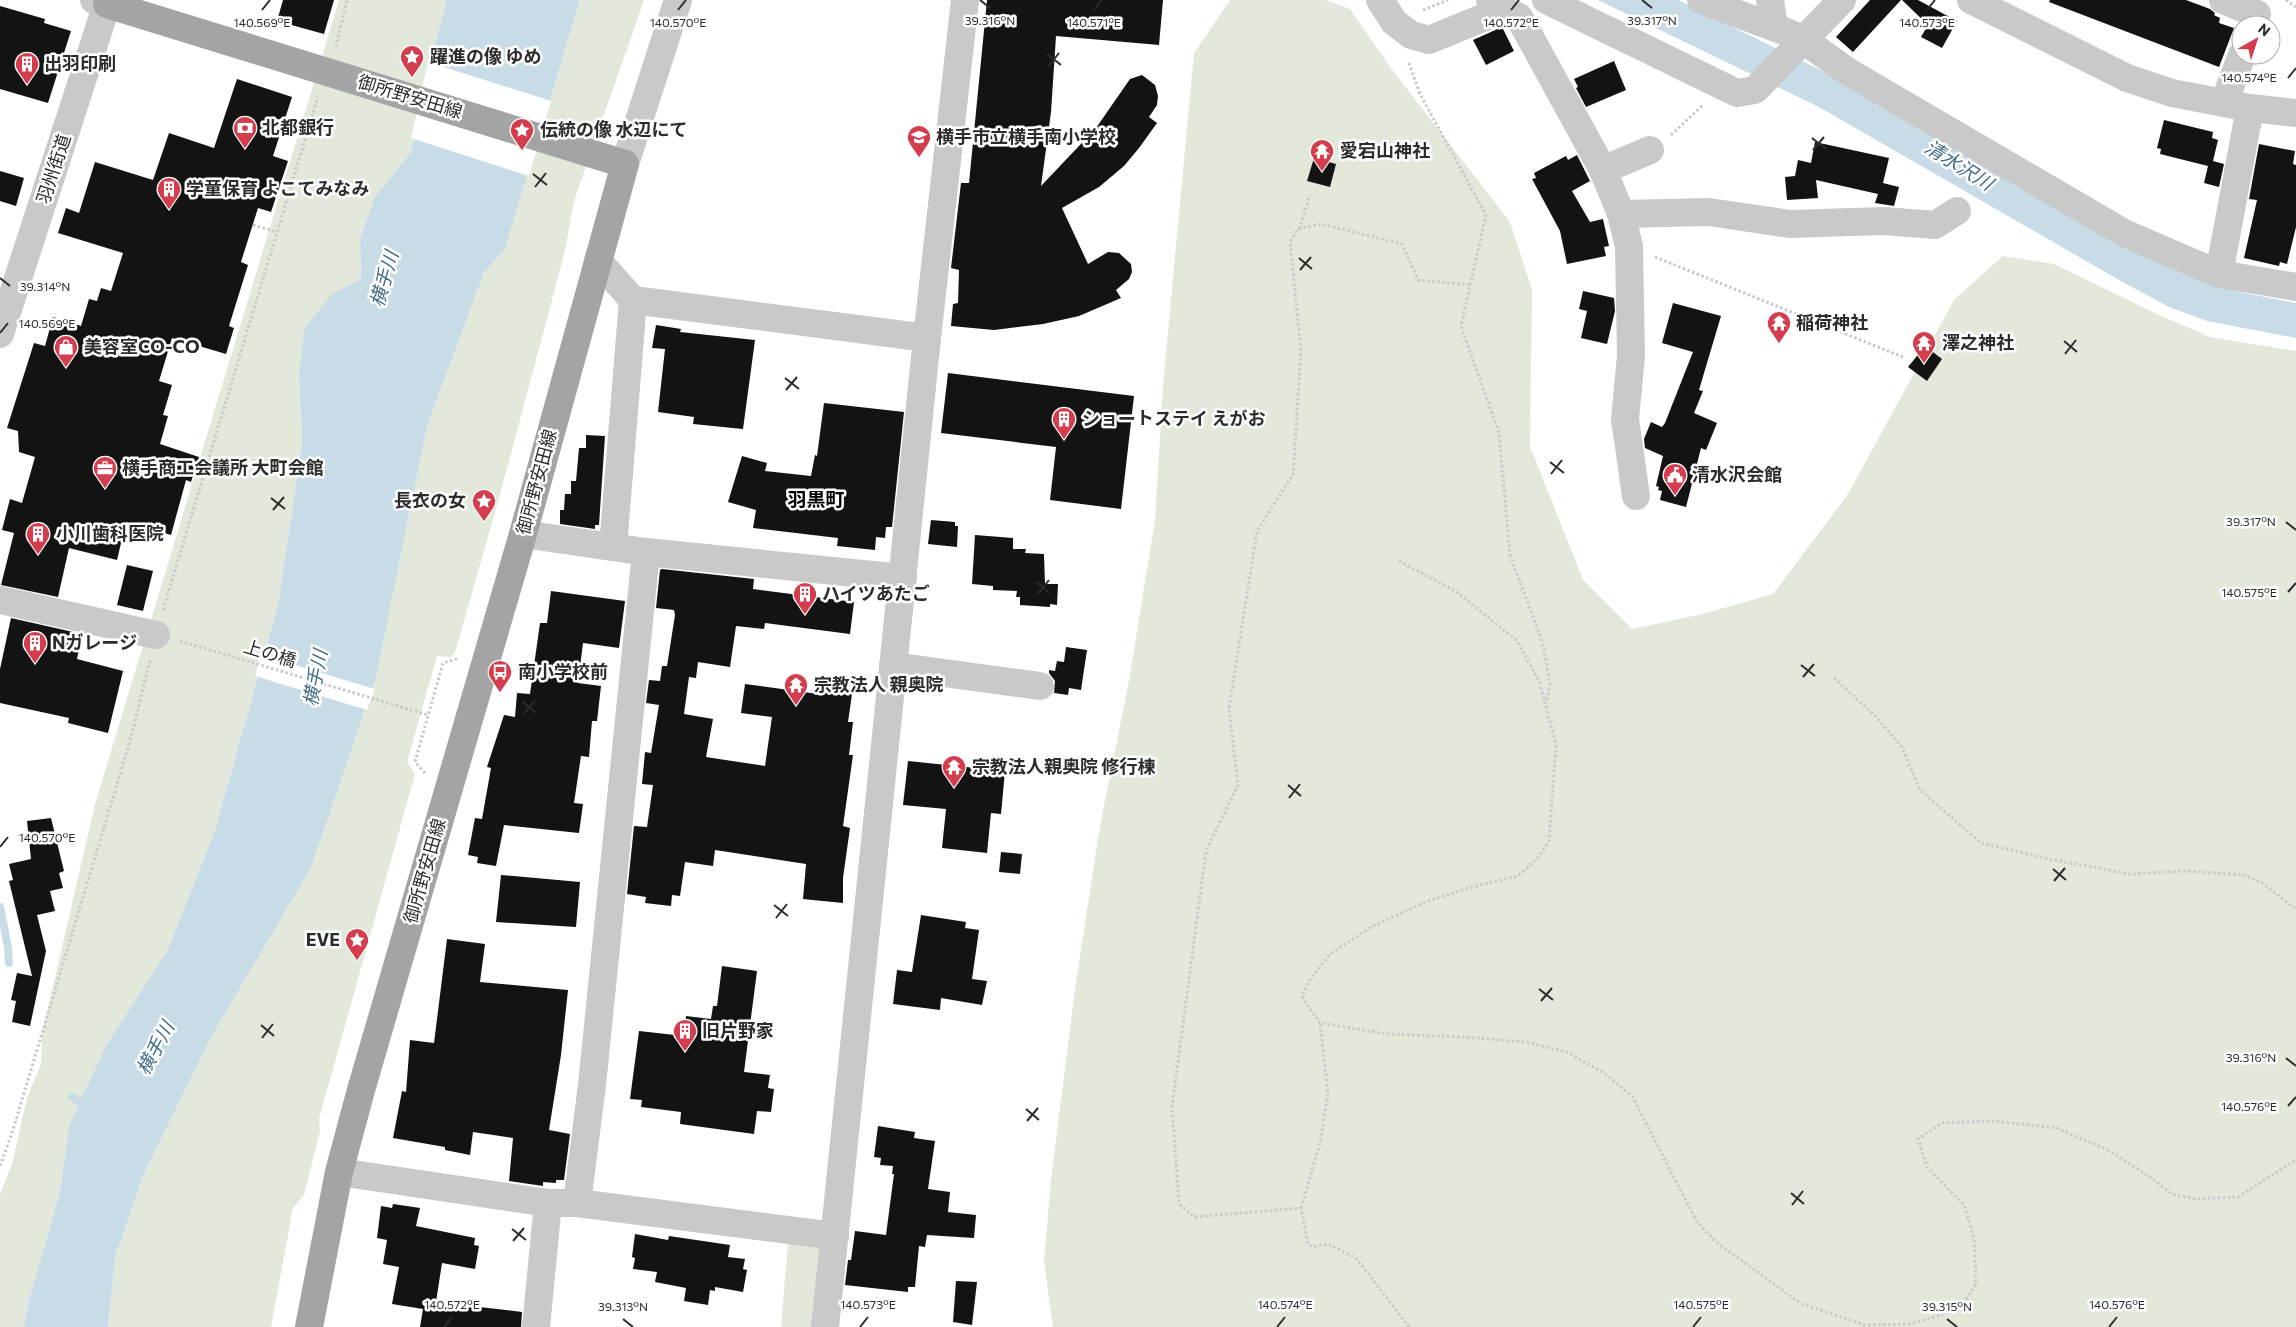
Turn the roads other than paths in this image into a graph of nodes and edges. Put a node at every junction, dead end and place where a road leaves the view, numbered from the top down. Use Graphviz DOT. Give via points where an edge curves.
graph roads {
  1 [pos="678,0"];
  2 [pos="965,0"];
  3 [pos="1546,0"];
  4 [pos="1701,0"];
  5 [pos="1770,0"];
  6 [pos="1842,0"];
  7 [pos="1971,0"];
  8 [pos="2223,0"];
  9 [pos="103,1"];
  10 [pos="1496,5"];
  11 [pos="1387,11"];
  12 [pos="2257,15"];
  13 [pos="1774,27"];
  14 [pos="1800,45"];
  15 [pos="2241,65"];
  16 [pos="2237,106"];
  17 [pos="2296,113"];
  18 [pos="1650,150"];
  19 [pos="625,164"];
  20 [pos="1603,170"];
  21 [pos="1957,212"];
  22 [pos="1621,214"];
  23 [pos="598,261"];
  24 [pos="2219,274"];
  25 [pos="2296,287"];
  26 [pos="633,300"];
  27 [pos="0,334"];
  28 [pos="926,349"];
  29 [pos="1636,496"];
  30 [pos="523,534"];
  31 [pos="613,547"];
  32 [pos="646,552"];
  33 [pos="902,578"];
  34 [pos="0,600"];
  35 [pos="164,637"];
  36 [pos="893,666"];
  37 [pos="1040,686"];
  38 [pos="340,1172"];
  39 [pos="548,1203"];
  40 [pos="577,1203"];
  41 [pos="835,1236"];
  42 [pos="309,1327"];
  43 [pos="536,1327"];
  44 [pos="826,1327"];
  1 -- 19 [label="street"];
  2 -- 28 [label="street"];
  3 -- 14 [label="street" via="1737,93 1755,90"];
  4 -- 13 [label="street"];
  5 -- 13 [label="street"];
  6 -- 14 [label="street"];
  7 -- 16 [label="street" via="2127,78 2172,93"];
  8 -- 12 [label="street"];
  9 -- 19 [label="main road, 御所野安田線" via="338,63"];
  9 -- 27 [label="street, 羽州街道"];
  10 -- 11 [label="street" via="1429,40 1411,35"];
  10 -- 20 [label="street" via="1519,17"];
  13 -- 14 [label="street"];
  14 -- 24 [label="street" via="2124,233"];
  15 -- 16 [label="street"];
  16 -- 17 [label="street"];
  16 -- 24 [label="street"];
  18 -- 20 [label="street"];
  19 -- 23 [label="main road, 御所野安田線"];
  20 -- 22 [label="street"];
  21 -- 22 [label="street" via="1935,225 1884,221 1790,224 1709,212"];
  22 -- 29 [label="street" via="1629,246 1631,356 1625,419"];
  23 -- 26 [label="street"];
  23 -- 30 [label="main road, 御所野安田線"];
  24 -- 25 [label="street"];
  26 -- 28 [label="street"];
  26 -- 31 [label="street"];
  28 -- 33 [label="street"];
  30 -- 31 [label="street"];
  30 -- 38 [label="main road, 御所野安田線" via="360,1090"];
  31 -- 32 [label="street"];
  32 -- 33 [label="street"];
  32 -- 40 [label="street"];
  33 -- 36 [label="street"];
  34 -- 35 [label="street"];
  36 -- 37 [label="street"];
  36 -- 41 [label="street"];
  38 -- 39 [label="street"];
  38 -- 42 [label="main road, 御所野安田線"];
  39 -- 40 [label="street"];
  39 -- 43 [label="street"];
  40 -- 41 [label="street"];
  41 -- 44 [label="street"];
}
